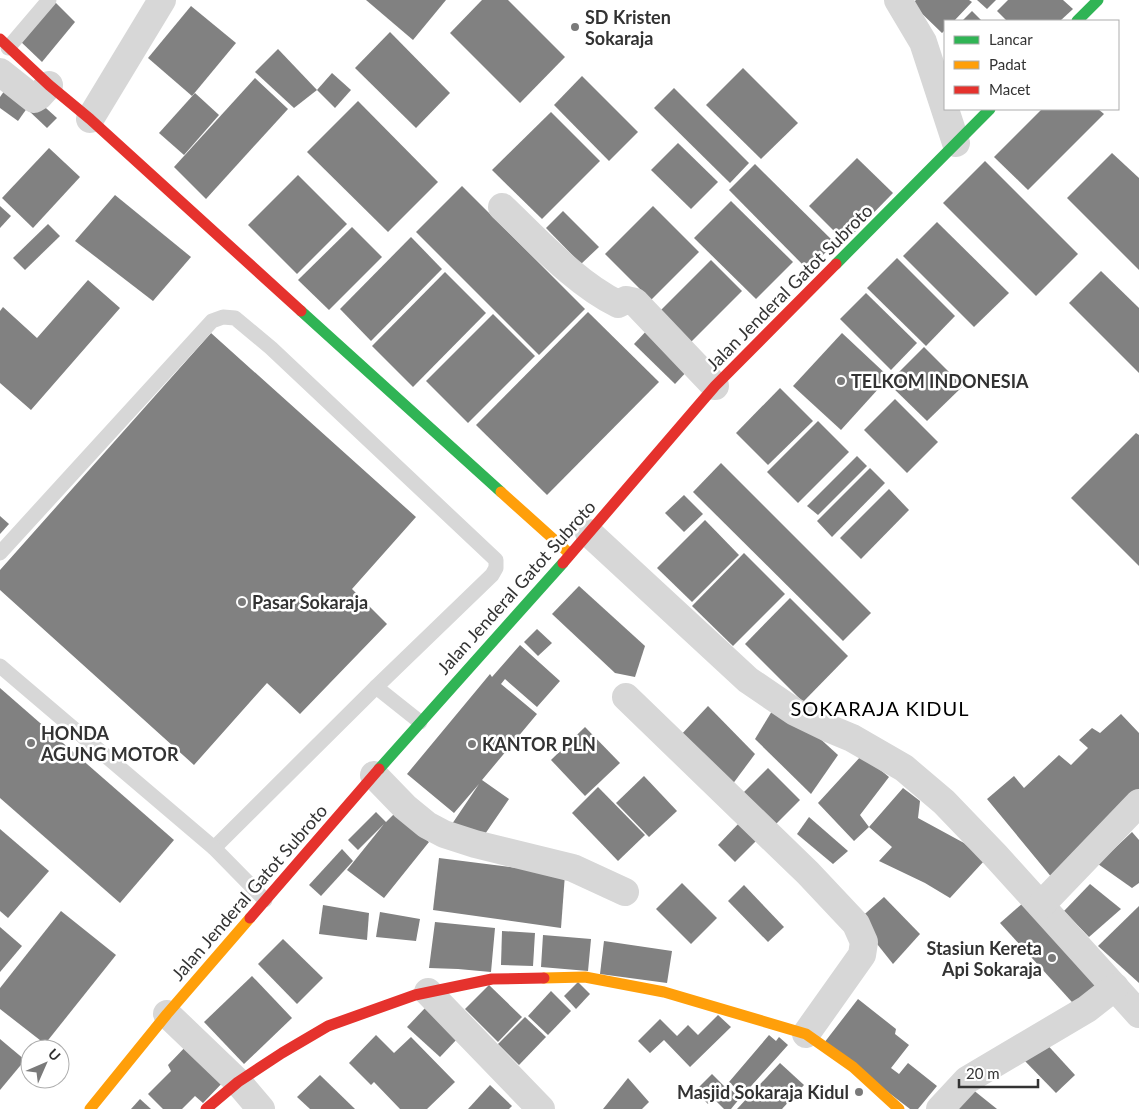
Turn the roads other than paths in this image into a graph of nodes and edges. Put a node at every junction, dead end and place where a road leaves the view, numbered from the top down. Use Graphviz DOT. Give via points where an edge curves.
graph roads {
  1 [pos="49,0"];
  2 [pos="162,0"];
  3 [pos="898,0"];
  4 [pos="1098,0"];
  5 [pos="1078,20"];
  6 [pos="3,53"];
  7 [pos="49,85"];
  8 [pos="944,106"];
  9 [pos="945,110"];
  10 [pos="989,110"];
  11 [pos="90,119"];
  12 [pos="956,143"];
  13 [pos="502,207"];
  14 [pos="715,386"];
  15 [pos="589,533"];
  16 [pos="0,553"];
  17 [pos="570,554"];
  18 [pos="0,666"];
  19 [pos="376,687"];
  20 [pos="626,697"];
  21 [pos="420,722"];
  22 [pos="374,775"];
  23 [pos="1139,803"];
  24 [pos="214,848"];
  25 [pos="625,892"];
  26 [pos="265,900"];
  27 [pos="1041,905"];
  28 [pos="1115,987"];
  29 [pos="428,992"];
  30 [pos="167,1014"];
  31 [pos="1139,1014"];
  32 [pos="806,1034"];
  33 [pos="238,1082"];
  34 [pos="90,1109"];
  35 [pos="206,1109"];
  36 [pos="261,1109"];
  37 [pos="541,1109"];
  38 [pos="898,1109"];
  39 [pos="940,1109"];
  1 -- 6 [label="lane"];
  2 -- 11 [label="street"];
  3 -- 8 [label="street" via="923,42"];
  4 -- 5 [label="main road"];
  6 -- 7 [label="street" via="34,99"];
  7 -- 11 [label="main road"];
  9 -- 12 [label="street"];
  10 -- 12 [label="main road, Jalan Jenderal Gatot Subroto"];
  11 -- 17 [label="main road"];
  12 -- 14 [label="main road, Jalan Jenderal Gatot Subroto"];
  13 -- 14 [label="street" via="566,267 604,297 618,304 626,300 635,302"];
  14 -- 15 [label="main road, Jalan Jenderal Gatot Subroto"];
  15 -- 17 [label="main road, Jalan Jenderal Gatot Subroto"];
  15 -- 27 [label="street" via="748,680 795,712 852,738 904,768 944,802"];
  16 -- 19 [label="lane" via="212,321 223,317 235,318 496,560 492,575"];
  17 -- 21 [label="main road, Jalan Jenderal Gatot Subroto"];
  18 -- 24 [label="lane"];
  19 -- 21 [label="lane"];
  19 -- 24 [label="lane"];
  20 -- 32 [label="street" via="808,873 856,924 864,942 862,955"];
  21 -- 22 [label="main road, Jalan Jenderal Gatot Subroto"];
  22 -- 25 [label="street" via="405,807 444,834 572,868"];
  22 -- 26 [label="main road, Jalan Jenderal Gatot Subroto"];
  23 -- 27 [label="street"];
  24 -- 26 [label="lane"];
  26 -- 30 [label="main road, Jalan Jenderal Gatot Subroto"];
  27 -- 28 [label="street"];
  28 -- 31 [label="street"];
  28 -- 39 [label="street" via="1087,1009 967,1080"];
  29 -- 32 [label="main road" via="492,979 585,977 664,992"];
  29 -- 33 [label="main road" via="328,1026"];
  29 -- 37 [label="street"];
  30 -- 33 [label="street"];
  30 -- 34 [label="main road, Jalan Jenderal Gatot Subroto"];
  32 -- 38 [label="main road" via="853,1067"];
  33 -- 35 [label="main road"];
  33 -- 36 [label="street"];
}
